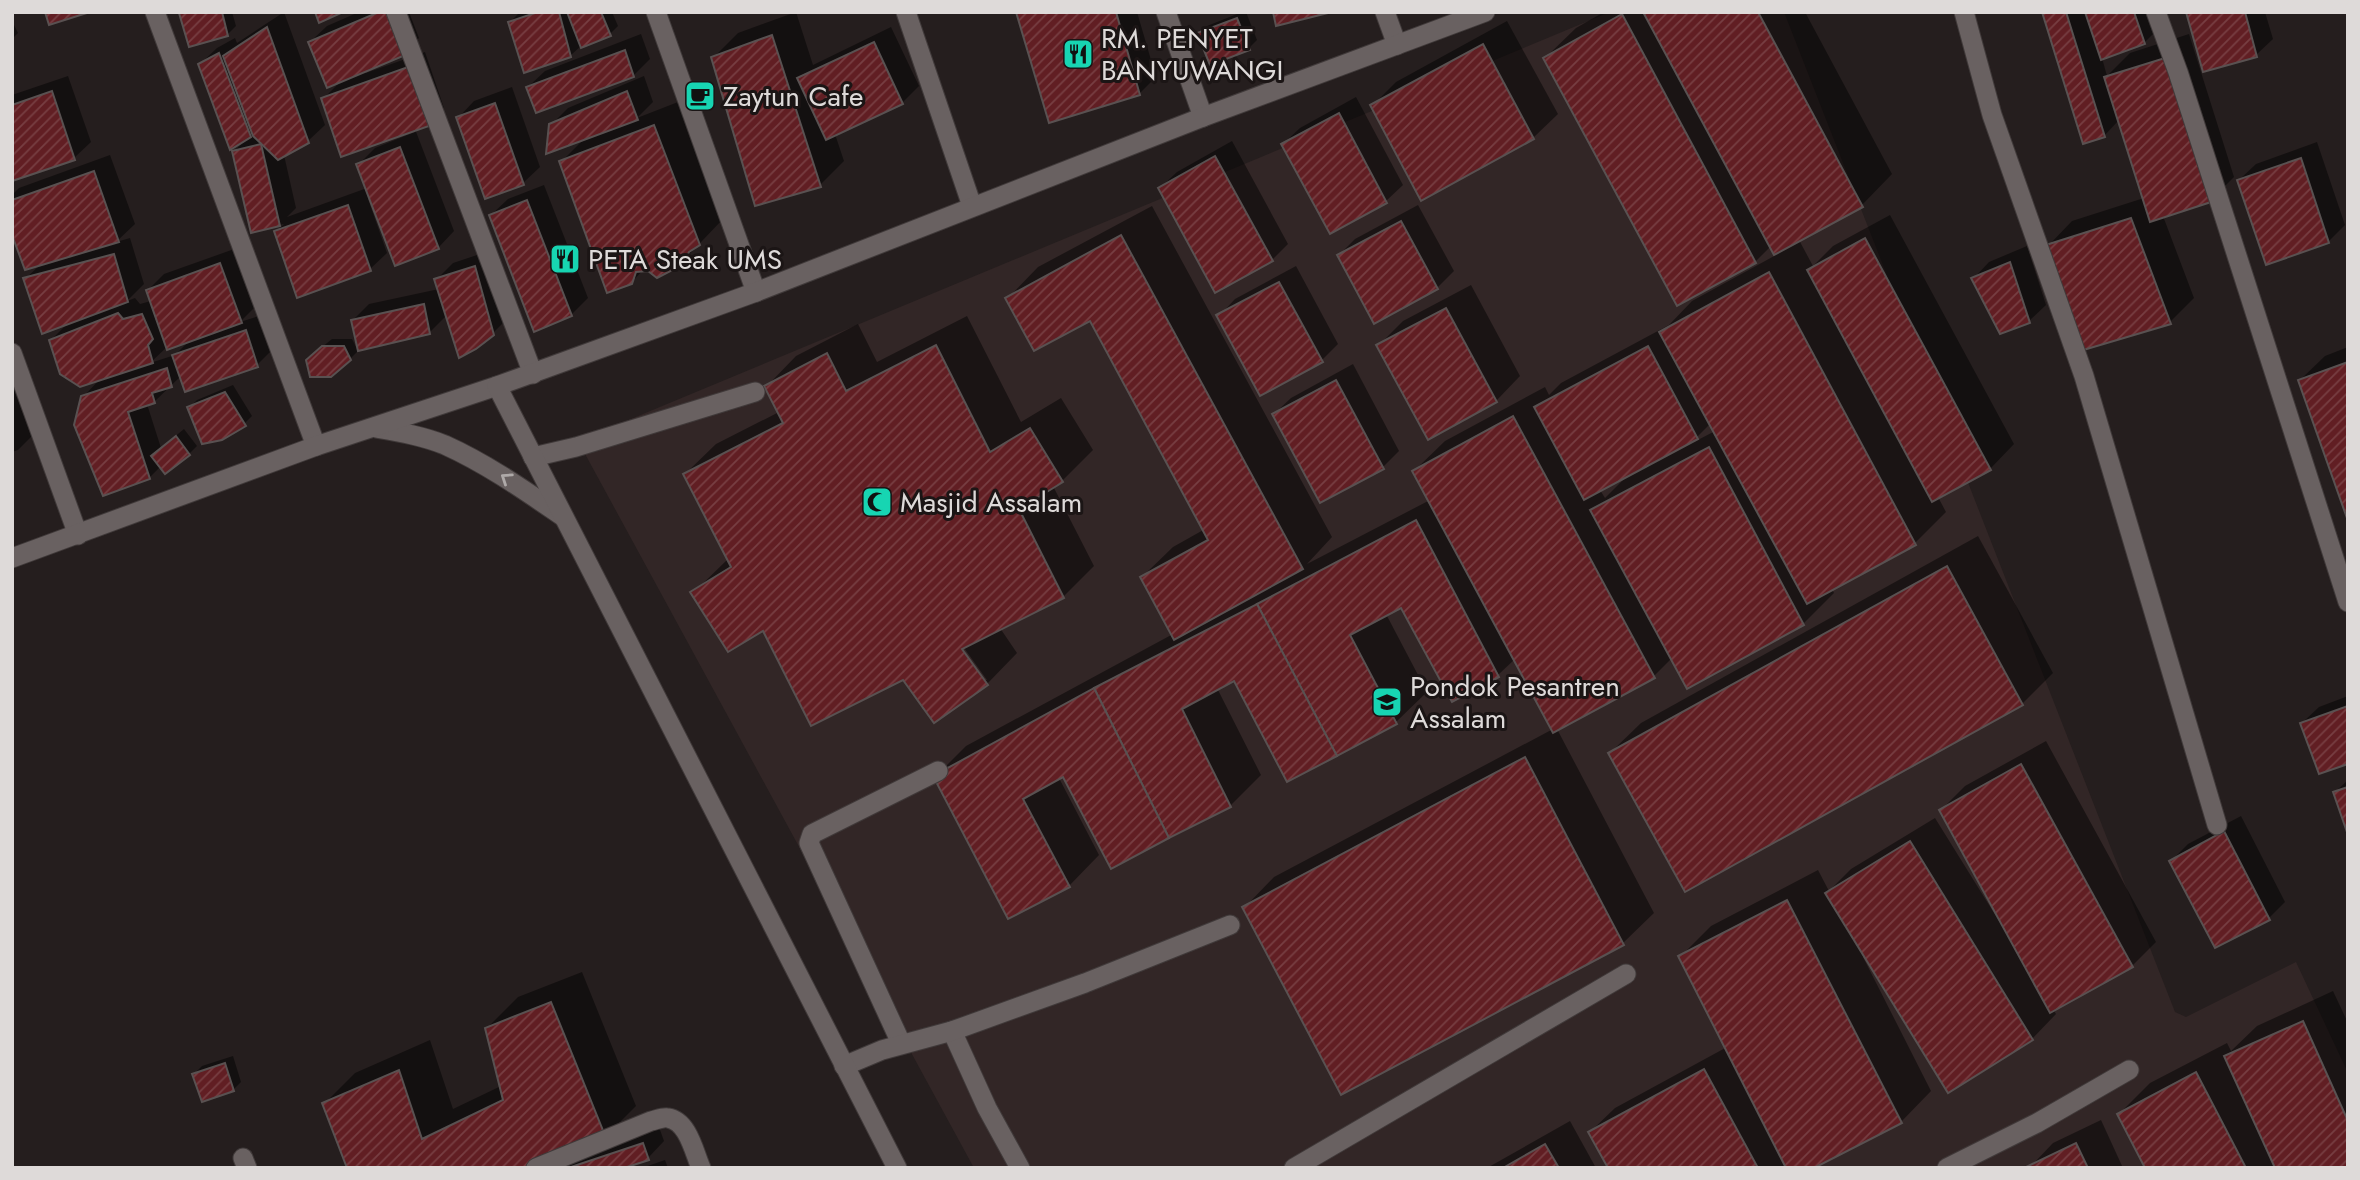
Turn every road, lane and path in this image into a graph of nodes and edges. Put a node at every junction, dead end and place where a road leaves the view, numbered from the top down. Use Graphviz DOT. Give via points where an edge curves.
graph roads {
  1 [pos="155,12"];
  2 [pos="396,12"];
  3 [pos="656,12"];
  4 [pos="906,12"];
  5 [pos="1166,12"];
  6 [pos="1385,12"];
  7 [pos="1485,12"];
  8 [pos="1964,12"];
  9 [pos="2157,12"];
  10 [pos="1396,45"];
  11 [pos="1203,117"];
  12 [pos="972,206"];
  13 [pos="756,292"];
  14 [pos="12,353"];
  15 [pos="533,374"];
  16 [pos="497,386"];
  17 [pos="755,392"];
  18 [pos="373,427"];
  19 [pos="316,446"];
  20 [pos="533,457"];
  21 [pos="563,516"];
  22 [pos="78,535"];
  23 [pos="12,558"];
  24 [pos="2348,602"];
  25 [pos="938,771"];
  26 [pos="2217,825"];
  27 [pos="1230,925"];
  28 [pos="1626,974"];
  29 [pos="952,1031"];
  30 [pos="901,1043"];
  31 [pos="844,1066"];
  32 [pos="2129,1070"];
  33 [pos="536,1168"];
  34 [pos="701,1168"];
  35 [pos="897,1168"];
  36 [pos="1020,1168"];
  37 [pos="1294,1168"];
  38 [pos="1947,1168"];
  1 -- 19 [label="street"];
  2 -- 15 [label="street"];
  3 -- 13 [label="street"];
  4 -- 12 [label="street"];
  5 -- 11 [label="street"];
  6 -- 10 [label="street"];
  7 -- 10 [label="street"];
  8 -- 26 [label="street" via="1992,115 2084,376"];
  9 -- 24 [label="street"];
  10 -- 11 [label="street"];
  11 -- 12 [label="street"];
  12 -- 13 [label="street"];
  13 -- 15 [label="street"];
  14 -- 22 [label="street"];
  15 -- 16 [label="street"];
  16 -- 18 [label="street"];
  16 -- 20 [label="street"];
  17 -- 20 [label="street"];
  18 -- 19 [label="street"];
  21 -- 18 [label="street, one-way" via="494,470 443,445"];
  19 -- 22 [label="street"];
  20 -- 21 [label="street"];
  21 -- 31 [label="street"];
  22 -- 23 [label="street"];
  25 -- 30 [label="street" via="812,834 809,843"];
  27 -- 29 [label="street"];
  28 -- 37 [label="street"];
  29 -- 30 [label="street"];
  29 -- 36 [label="street"];
  30 -- 31 [label="street"];
  31 -- 35 [label="street"];
  32 -- 38 [label="street"];
  33 -- 34 [label="street" via="667,1118 686,1132"];
}
